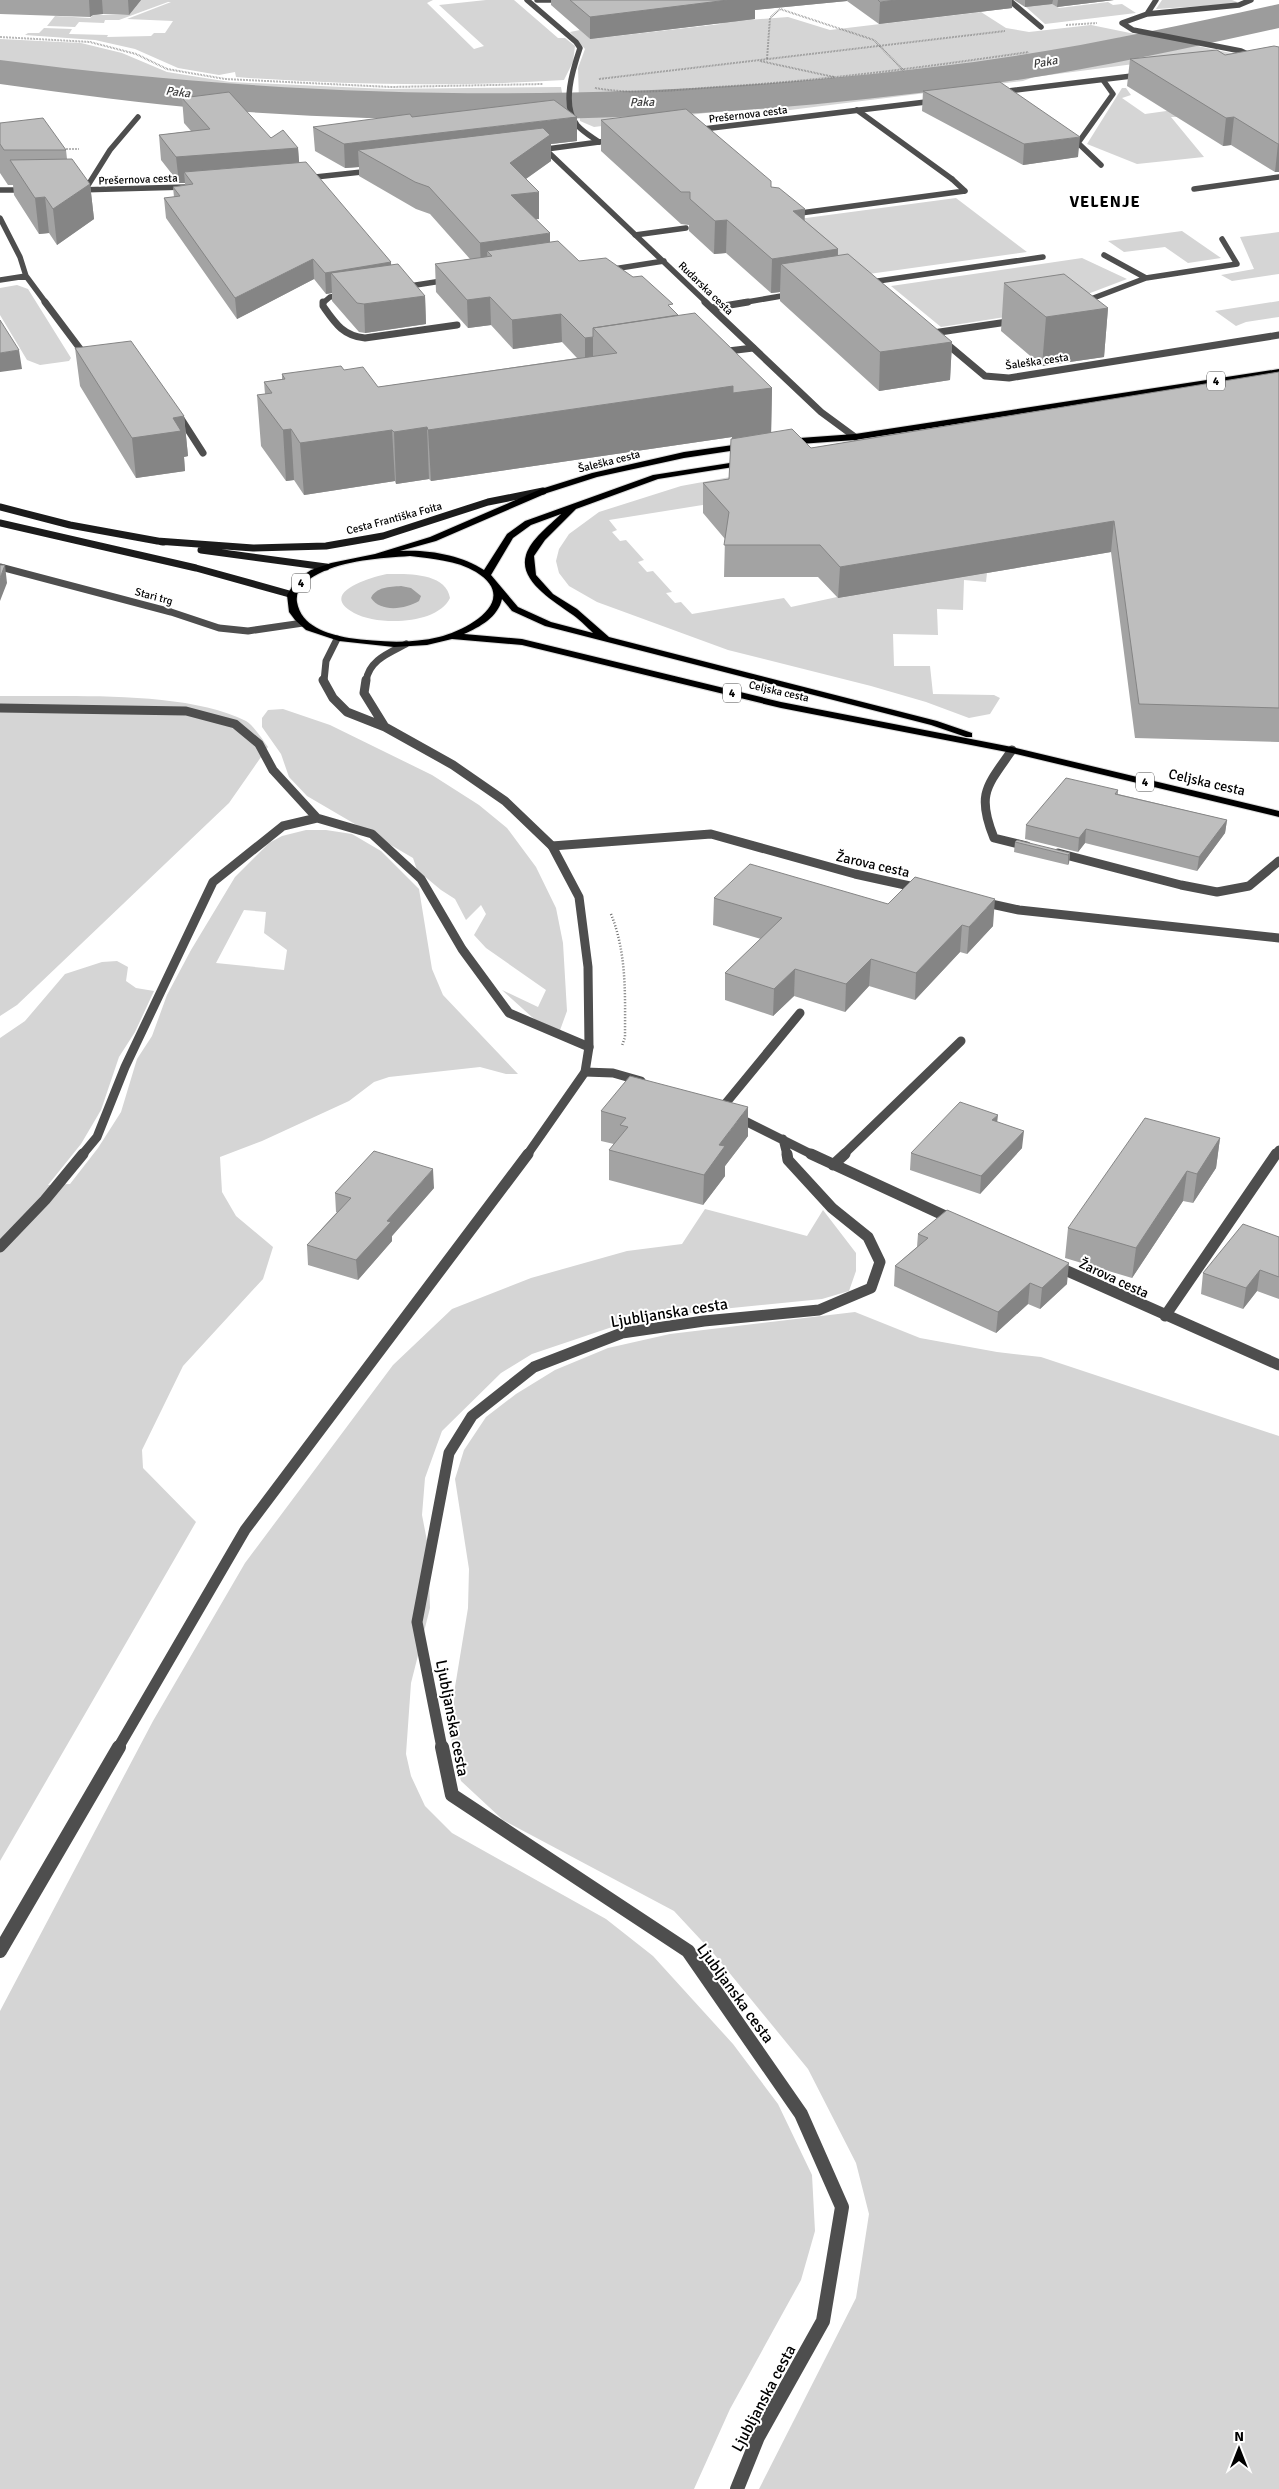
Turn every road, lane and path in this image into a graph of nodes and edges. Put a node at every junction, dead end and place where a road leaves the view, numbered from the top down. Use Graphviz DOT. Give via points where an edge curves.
graph roads {
  1 [pos="527,0"];
  2 [pos="537,0"];
  3 [pos="566,0"];
  4 [pos="1010,0"];
  5 [pos="1156,0"];
  6 [pos="1251,0"];
  7 [pos="787,6"];
  8 [pos="780,9"];
  9 [pos="1147,14"];
  10 [pos="1041,27"];
  11 [pos="1037,50"];
  12 [pos="767,59"];
  13 [pos="754,60"];
  14 [pos="1242,62"];
  15 [pos="904,71"];
  16 [pos="1151,73"];
  17 [pos="837,78"];
  18 [pos="1103,80"];
  19 [pos="570,85"];
  20 [pos="995,93"];
  21 [pos="945,99"];
  22 [pos="857,110"];
  23 [pos="138,117"];
  24 [pos="688,131"];
  25 [pos="619,140"];
  26 [pos="599,142"];
  27 [pos="58,149"];
  28 [pos="110,150"];
  29 [pos="546,150"];
  30 [pos="528,152"];
  31 [pos="1101,166"];
  32 [pos="383,170"];
  33 [pos="1279,177"];
  34 [pos="296,179"];
  35 [pos="198,187"];
  36 [pos="1194,189"];
  37 [pos="0,190"];
  38 [pos="38,190"];
  39 [pos="75,190"];
  40 [pos="84,190"];
  41 [pos="784,215"];
  42 [pos="0,218"];
  43 [pos="686,228"];
  44 [pos="635,235"];
  45 [pos="1222,240"];
  46 [pos="1104,255"];
  47 [pos="1043,257"];
  48 [pos="664,261"];
  49 [pos="598,271"];
  50 [pos="26,276"];
  51 [pos="1146,278"];
  52 [pos="455,279"];
  53 [pos="0,280"];
  54 [pos="872,282"];
  55 [pos="864,283"];
  56 [pos="397,287"];
  57 [pos="878,288"];
  58 [pos="797,293"];
  59 [pos="350,294"];
  60 [pos="1078,304"];
  61 [pos="712,308"];
  62 [pos="1021,320"];
  63 [pos="457,325"];
  64 [pos="926,328"];
  65 [pos="933,333"];
  66 [pos="1279,335"];
  67 [pos="753,348"];
  68 [pos="716,353"];
  69 [pos="93,366"];
  70 [pos="1279,371"];
  71 [pos="173,407"];
  72 [pos="855,437"];
  73 [pos="773,443"];
  74 [pos="755,445"];
  75 [pos="808,450"];
  76 [pos="203,453"];
  77 [pos="760,460"];
  78 [pos="544,491"];
  79 [pos="576,504"];
  80 [pos="0,507"];
  81 [pos="0,523"];
  82 [pos="157,541"];
  83 [pos="379,554"];
  84 [pos="0,567"];
  85 [pos="326,567"];
  86 [pos="486,575"];
  87 [pos="497,588"];
  88 [pos="293,595"];
  89 [pos="303,622"];
  90 [pos="453,636"];
  91 [pos="337,638"];
  92 [pos="607,640"];
  93 [pos="406,644"];
  94 [pos="0,708"];
  95 [pos="385,727"];
  96 [pos="1012,750"];
  97 [pos="1279,814"];
  98 [pos="316,818"];
  99 [pos="552,846"];
  100 [pos="1279,861"];
  101 [pos="932,891"];
  102 [pos="971,900"];
  103 [pos="1279,938"];
  104 [pos="800,1013"];
  105 [pos="961,1041"];
  106 [pos="589,1047"];
  107 [pos="585,1072"];
  108 [pos="650,1084"];
  109 [pos="783,1139"];
  110 [pos="1279,1150"];
  111 [pos="834,1164"];
  112 [pos="968,1226"];
  113 [pos="0,1247"];
  114 [pos="1048,1263"];
  115 [pos="1165,1316"];
  116 [pos="1279,1365"];
  117 [pos="0,1951"];
  118 [pos="737,2489"];
  1 -- 19 [label="street" via="580,48"];
  2 -- 3 [label="street"];
  4 -- 10 [label="street"];
  5 -- 9 [label="street"];
  6 -- 9 [label="street" via="1239,5"];
  7 -- 8 [label="path"];
  8 -- 12 [label="path" via="770,18"];
  8 -- 15 [label="path" via="874,40"];
  9 -- 14 [label="street" via="1122,23 1133,30 1241,51 1260,60"];
  11 -- 15 [label="path"];
  13 -- 17 [label="path"];
  15 -- 17 [label="path"];
  16 -- 18 [label="street"];
  17 -- 19 [label="path" via="616,93"];
  18 -- 20 [label="street"];
  18 -- 31 [label="street" via="1113,94 1078,142"];
  19 -- 26 [label="street" via="573,119"];
  21 -- 22 [label="street, Prešernova cesta"];
  22 -- 24 [label="street, Prešernova cesta"];
  22 -- 41 [label="street" via="966,191"];
  23 -- 28 [label="street"];
  25 -- 26 [label="street"];
  26 -- 29 [label="street"];
  27 -- 28 [label="path"];
  28 -- 40 [label="street"];
  29 -- 30 [label="street"];
  29 -- 44 [label="street, Rudarska cesta"];
  32 -- 34 [label="street"];
  33 -- 36 [label="street"];
  35 -- 40 [label="street, Prešernova cesta"];
  37 -- 38 [label="street"];
  39 -- 40 [label="street, Prešernova cesta"];
  42 -- 50 [label="street"];
  43 -- 44 [label="street"];
  44 -- 48 [label="street, Rudarska cesta"];
  45 -- 51 [label="street" via="1237,264"];
  46 -- 51 [label="street"];
  47 -- 54 [label="street"];
  48 -- 49 [label="street"];
  48 -- 61 [label="street, Rudarska cesta"];
  50 -- 53 [label="street"];
  50 -- 69 [label="street"];
  51 -- 60 [label="street"];
  52 -- 56 [label="street"];
  54 -- 55 [label="street"];
  54 -- 57 [label="street"];
  58 -- 61 [label="street"];
  59 -- 63 [label="street" via="330,297 323,301 323,306 346,335 352,337"];
  61 -- 67 [label="street, Rudarska cesta"];
  62 -- 65 [label="street"];
  64 -- 65 [label="street, Šaleška cesta"];
  65 -- 66 [label="street, Šaleška cesta" via="985,376 1009,378"];
  67 -- 68 [label="street"];
  67 -- 72 [label="street, Rudarska cesta" via="821,412"];
  70 -- 72 [label="main road, 4"];
  71 -- 76 [label="street"];
  72 -- 73 [label="main road, 4"];
  72 -- 75 [label="main road"];
  74 -- 78 [label="main road, Šaleška cesta / 4" via="684,455 596,475"];
  77 -- 79 [label="main road" via="656,477"];
  78 -- 82 [label="main road, Cesta Františka Foita" via="481,503 350,543 250,548"];
  78 -- 83 [label="main road, Šaleška cesta / 4" via="433,539"];
  79 -- 86 [label="main road" via="528,523 510,536"];
  79 -- 92 [label="main road, Celjska cesta" via="542,538 530,556 532,575 550,596 574,611"];
  80 -- 82 [label="main road, Cesta Františka Foita" via="70,525"];
  81 -- 88 [label="main road" via="196,568"];
  82 -- 85 [label="main road, Cesta Františka Foita" via="242,557"];
  83 -- 85 [label="main road, 4"];
  83 -- 86 [label="main road" via="441,557 467,564"];
  84 -- 89 [label="street, Stari trg" via="171,612 219,628 248,631"];
  85 -- 88 [label="main road, 4" via="299,584"];
  86 -- 87 [label="main road, Celjska cesta"];
  87 -- 90 [label="main road" via="499,598 495,609 478,624"];
  87 -- 92 [label="main road, Celjska cesta" via="515,609 548,624"];
  88 -- 89 [label="main road, 4" via="295,614"];
  89 -- 91 [label="main road, 4" via="318,632"];
  90 -- 93 [label="main road, 4"];
  90 -- 96 [label="main road, Celjska cesta / 4" via="522,642 781,705"];
  91 -- 93 [label="main road, 4" via="370,644"];
  91 -- 95 [label="street" via="326,661 323,680 333,698 347,712"];
  92 -- 96 [label="main road, Celjska cesta" via="934,723"];
  93 -- 95 [label="street" via="377,660 367,675 364,692"];
  94 -- 98 [label="street" via="186,711 235,724 258,744 284,784"];
  95 -- 99 [label="street" via="453,765 506,801"];
  96 -- 97 [label="main road, Celjska cesta / 4"];
  96 -- 100 [label="street" via="986,786 986,818 994,838 1217,892 1249,886"];
  98 -- 106 [label="street" via="372,834 421,879 462,949 509,1013"];
  98 -- 113 [label="street" via="283,826 213,882 129,1058 97,1137 45,1200"];
  99 -- 101 [label="street, Žarova cesta" via="711,834 855,874"];
  99 -- 106 [label="street" via="579,897 588,967"];
  102 -- 103 [label="street" via="1019,910"];
  104 -- 109 [label="street" via="716,1107"];
  105 -- 111 [label="street"];
  106 -- 107 [label="street"];
  107 -- 108 [label="street" via="613,1072"];
  107 -- 117 [label="street" via="557,1115 244,1530"];
  109 -- 111 [label="street"];
  109 -- 118 [label="street, Ljubljanska cesta" via="788,1160 832,1208 868,1236 880,1262 871,1288 819,1310 622,1333 534,1367 472,1416 449,1453 417,1622 452,1795 688,1950 801,2114 842,2207 823,2321 758,2437"];
  110 -- 115 [label="street"];
  111 -- 112 [label="street"];
  114 -- 115 [label="street, Žarova cesta"];
  115 -- 116 [label="street, Žarova cesta"];
}
